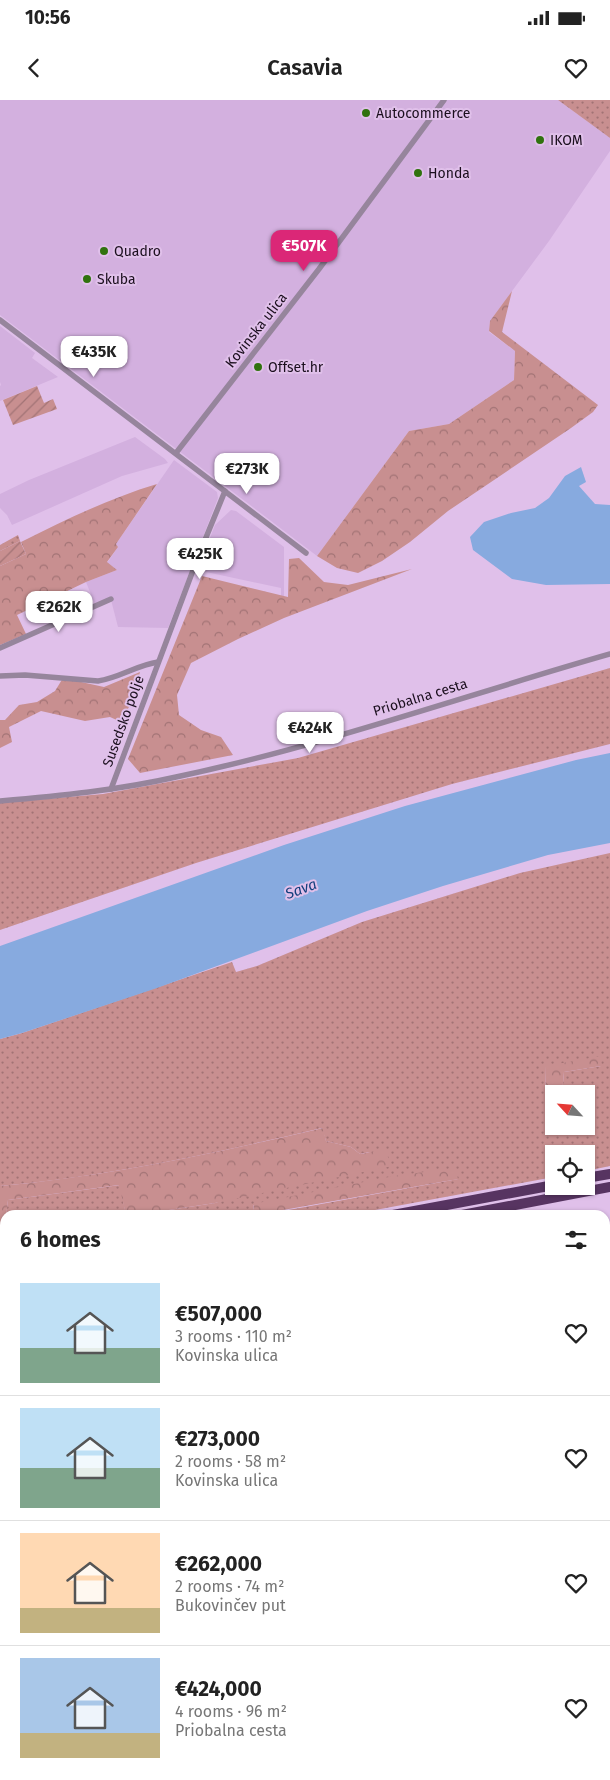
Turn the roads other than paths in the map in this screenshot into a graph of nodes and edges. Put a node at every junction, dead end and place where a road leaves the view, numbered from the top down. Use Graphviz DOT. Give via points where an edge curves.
graph roads {
  1 [pos="444,100"];
  2 [pos="0,320"];
  3 [pos="176,453"];
  4 [pos="225,491"];
  5 [pos="306,553"];
  6 [pos="111,599"];
  7 [pos="0,648"];
  8 [pos="610,654"];
  9 [pos="158,662"];
  10 [pos="0,676"];
  11 [pos="112,788"];
  12 [pos="0,801"];
  13 [pos="610,1174"];
  14 [pos="595,1176"];
  15 [pos="545,1187"];
  16 [pos="610,1187"];
  17 [pos="420,1210"];
  18 [pos="488,1210"];
  1 -- 3 [label="street, Kovinska ulica"];
  2 -- 3 [label="street"];
  3 -- 4 [label="street"];
  4 -- 5 [label="street"];
  4 -- 9 [label="street, Susedsko polje"];
  6 -- 7 [label="street"];
  8 -- 11 [label="street, Priobalna cesta" via="281,752 176,777"];
  9 -- 10 [label="street, Susedsko polje" via="98,681"];
  9 -- 11 [label="street, Susedsko polje"];
  11 -- 12 [label="street, Priobalna cesta"];
  13 -- 14 [label="highway"];
  15 -- 17 [label="highway"];
  16 -- 18 [label="highway"];
}
